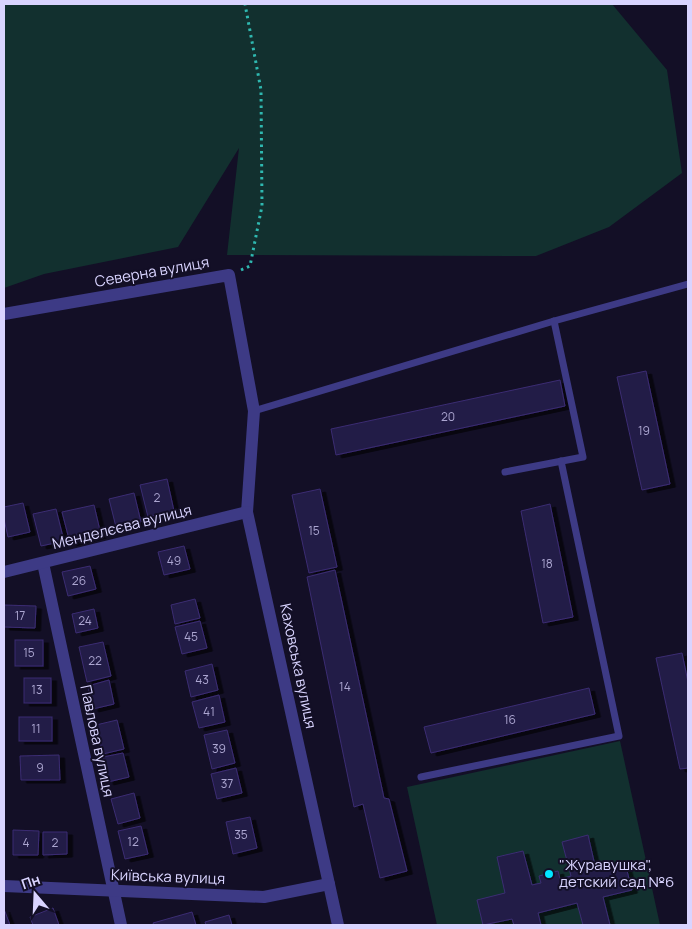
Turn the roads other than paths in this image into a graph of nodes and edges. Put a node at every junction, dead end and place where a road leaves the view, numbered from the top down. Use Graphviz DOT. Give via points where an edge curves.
graph roads {
  1 [pos="688,284"];
  2 [pos="4,314"];
  3 [pos="554,321"];
  4 [pos="254,411"];
  5 [pos="561,461"];
  6 [pos="505,472"];
  7 [pos="247,512"];
  8 [pos="43,563"];
  9 [pos="4,572"];
  10 [pos="421,777"];
  11 [pos="329,884"];
  12 [pos="4,886"];
  13 [pos="112,891"];
  14 [pos="120,925"];
  15 [pos="338,925"];
  1 -- 3 [label="lane"];
  2 -- 4 [label="street, Северна вулиця" via="229,275"];
  3 -- 4 [label="lane"];
  3 -- 5 [label="lane" via="583,457"];
  4 -- 7 [label="street, Каховська вулиця"];
  5 -- 6 [label="lane"];
  5 -- 10 [label="lane" via="619,736"];
  7 -- 8 [label="street, Менделєєва вулиця"];
  7 -- 11 [label="street, Каховська вулиця"];
  8 -- 9 [label="street, Менделєєва вулиця"];
  8 -- 13 [label="street, Павлова вулиця"];
  11 -- 13 [label="street, Київська вулиця" via="264,897"];
  11 -- 15 [label="street, Каховська вулиця"];
  12 -- 13 [label="street, Київська вулиця"];
  13 -- 14 [label="street, Павлова вулиця"];
}
